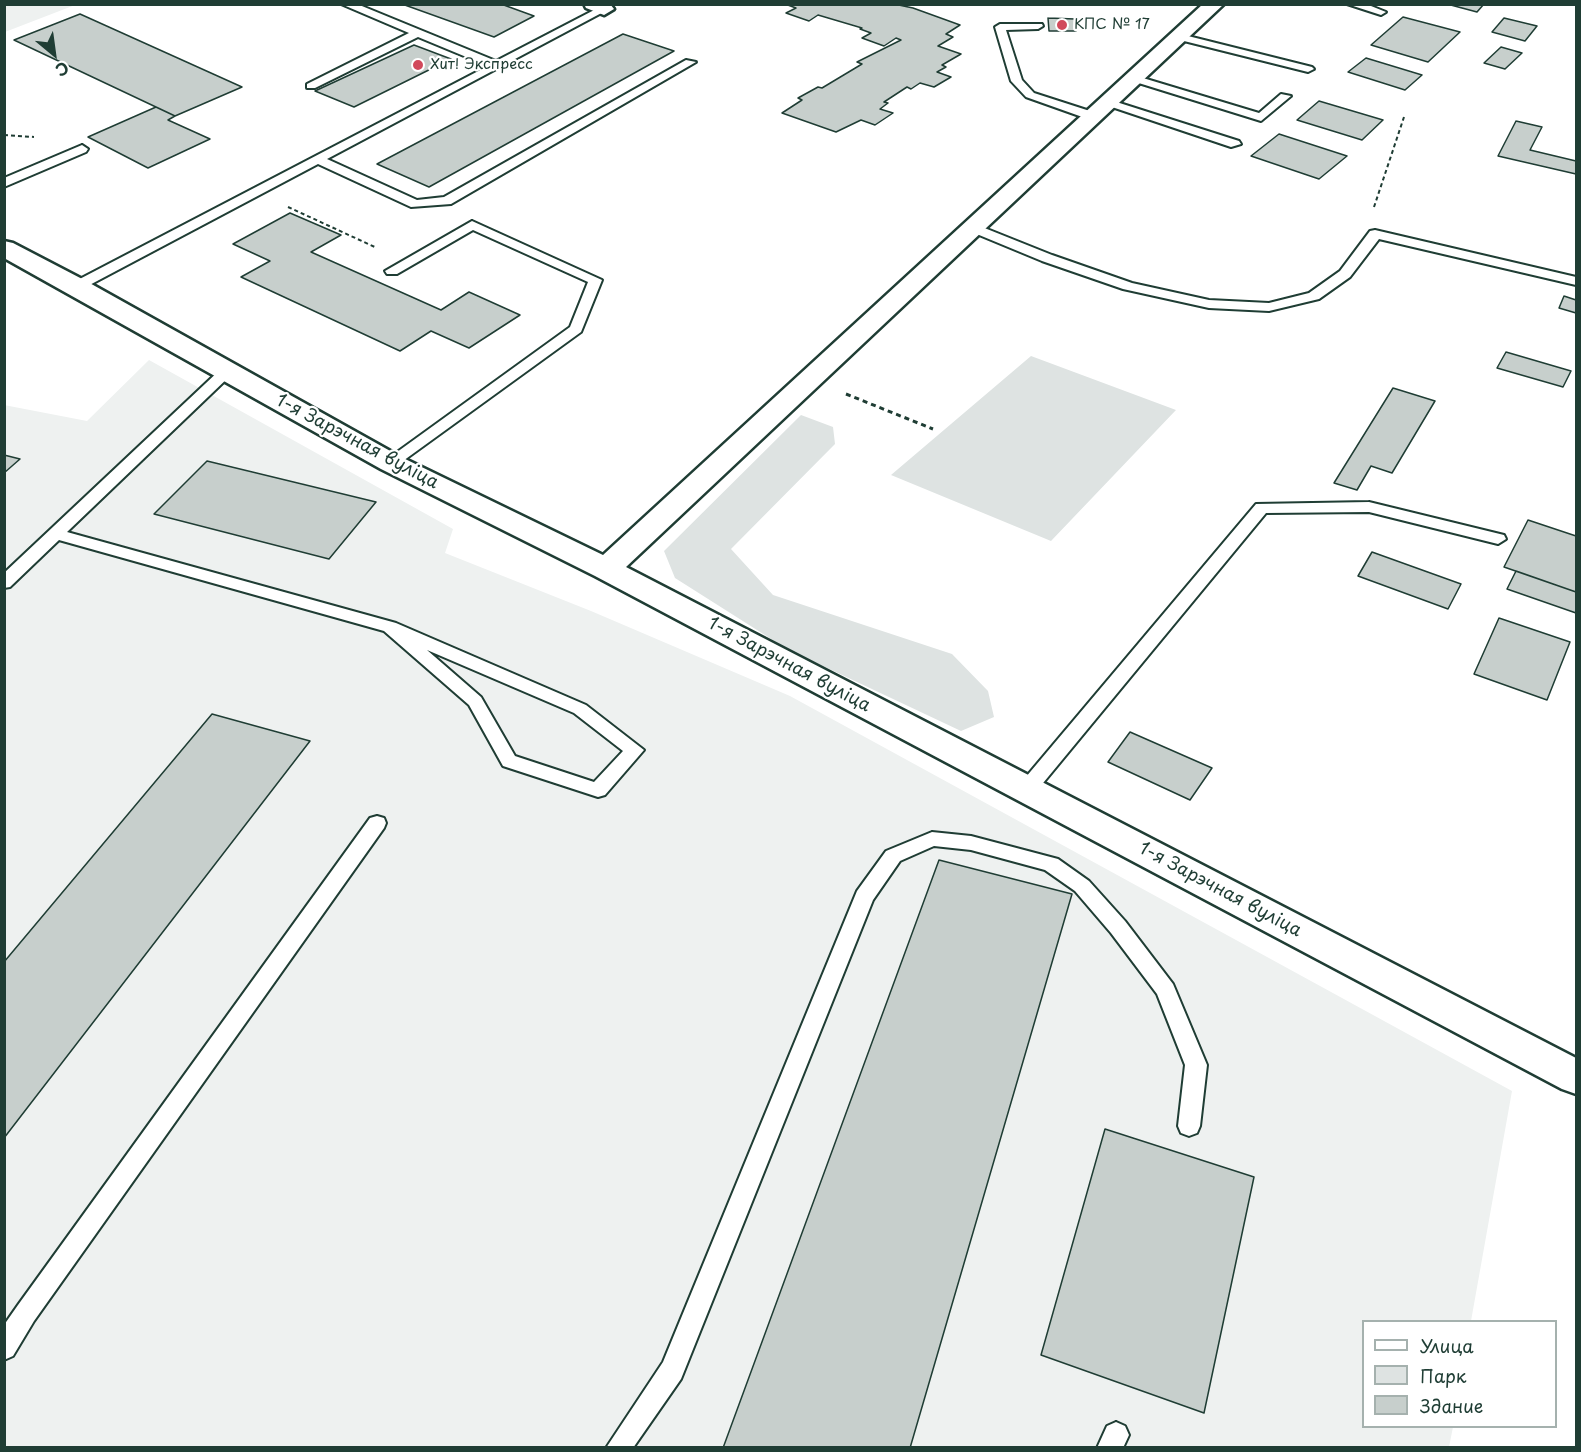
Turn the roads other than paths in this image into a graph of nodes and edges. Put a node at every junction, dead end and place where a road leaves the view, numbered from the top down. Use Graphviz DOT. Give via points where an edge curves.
graph roads {
  1 [pos="346,4"];
  2 [pos="1215,4"];
  3 [pos="1352,4"];
  4 [pos="598,7"];
  5 [pos="1381,12"];
  6 [pos="1038,26"];
  7 [pos="418,33"];
  8 [pos="1180,37"];
  9 [pos="690,63"];
  10 [pos="496,65"];
  11 [pos="1308,69"];
  12 [pos="1133,78"];
  13 [pos="311,86"];
  14 [pos="1285,96"];
  15 [pos="1099,109"];
  16 [pos="1235,144"];
  17 [pos="82,148"];
  18 [pos="316,159"];
  19 [pos="4,183"];
  20 [pos="972,227"];
  21 [pos="4,248"];
  22 [pos="392,271"];
  23 [pos="1576,281"];
  24 [pos="77,286"];
  25 [pos="227,371"];
  26 [pos="391,463"];
  27 [pos="56,534"];
  28 [pos="1498,538"];
  29 [pos="606,569"];
  30 [pos="4,583"];
  31 [pos="390,627"];
  32 [pos="1027,789"];
  33 [pos="377,823"];
  34 [pos="1576,1077"];
  35 [pos="1189,1126"];
  36 [pos="4,1348"];
  37 [pos="618,1448"];
  1 -- 7 [label="lane"];
  2 -- 8 [label="street"];
  3 -- 5 [label="lane"];
  4 -- 10 [label="lane"];
  6 -- 15 [label="lane" via="1000,27 1017,81 1030,95"];
  7 -- 10 [label="lane"];
  7 -- 13 [label="lane"];
  8 -- 11 [label="lane"];
  8 -- 12 [label="street"];
  9 -- 18 [label="lane" via="447,201 415,204"];
  10 -- 18 [label="lane"];
  12 -- 14 [label="lane" via="1261,117"];
  12 -- 15 [label="street"];
  15 -- 16 [label="lane"];
  15 -- 20 [label="street"];
  17 -- 19 [label="lane"];
  18 -- 24 [label="lane"];
  20 -- 23 [label="lane" via="1128,286 1209,304 1269,307 1314,296 1345,274 1375,234"];
  20 -- 29 [label="street"];
  21 -- 24 [label="street, 1-я Зарэчная вуліца"];
  22 -- 26 [label="lane" via="472,225 595,280 576,329"];
  24 -- 25 [label="street, 1-я Зарэчная вуліца"];
  25 -- 26 [label="street, 1-я Зарэчная вуліца"];
  25 -- 27 [label="lane"];
  26 -- 29 [label="street, 1-я Зарэчная вуліца"];
  27 -- 30 [label="lane"];
  27 -- 31 [label="lane"];
  28 -- 32 [label="lane" via="1369,507 1262,508"];
  29 -- 32 [label="street, 1-я Зарэчная вуліца"];
  31 -- 31 [label="lane" via="475,701 509,761 598,790 635,750 580,709"];
  32 -- 34 [label="street, 1-я Зарэчная вуліца"];
  33 -- 36 [label="lane"];
  35 -- 37 [label="lane" via="1196,1065 1166,990 1082,886 1051,864 971,843 932,839 893,856 864,897 672,1370"];
}
